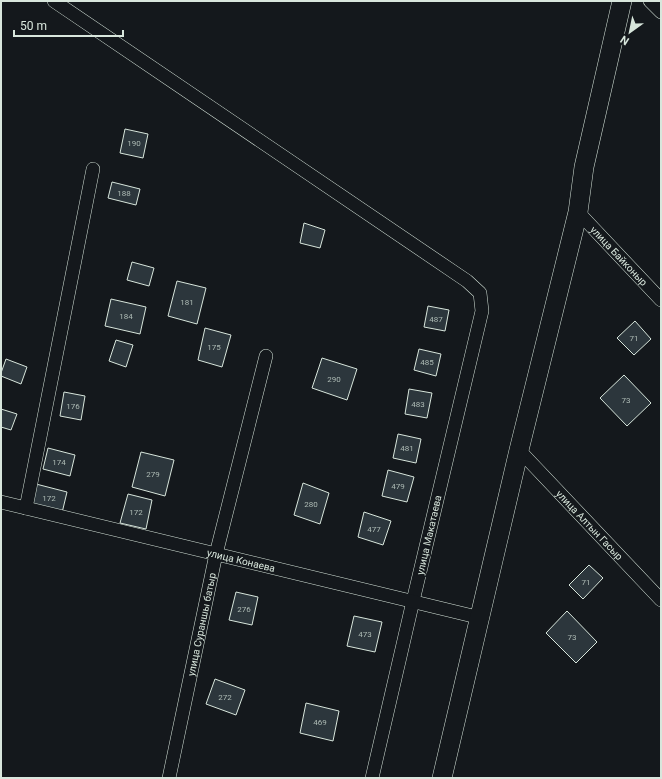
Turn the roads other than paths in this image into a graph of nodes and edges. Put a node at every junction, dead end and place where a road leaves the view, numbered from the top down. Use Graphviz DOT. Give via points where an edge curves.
graph roads {
  1 [pos="54,1"];
  2 [pos="622,1"];
  3 [pos="650,1"];
  4 [pos="661,12"];
  5 [pos="93,169"];
  6 [pos="578,212"];
  7 [pos="661,300"];
  8 [pos="266,356"];
  9 [pos="519,450"];
  10 [pos="1,502"];
  11 [pos="26,508"];
  12 [pos="216,554"];
  13 [pos="661,600"];
  14 [pos="413,601"];
  15 [pos="481,618"];
  16 [pos="169,778"];
  17 [pos="372,778"];
  18 [pos="442,778"];
  1 -- 14 [label="street, улица Макатаева" via="454,272 480,293 482,311"];
  2 -- 6 [label="street" via="584,167"];
  3 -- 4 [label="street"];
  5 -- 11 [label="street"];
  6 -- 7 [label="street, улица Байконыр"];
  6 -- 9 [label="street"];
  8 -- 12 [label="street, улица Сураншы батыр"];
  9 -- 13 [label="street, улица Алтын Гасыр"];
  9 -- 15 [label="street"];
  10 -- 11 [label="street, улица Конаева"];
  11 -- 12 [label="street, улица Конаева"];
  12 -- 14 [label="street, улица Конаева"];
  12 -- 16 [label="street, улица Сураншы батыр"];
  14 -- 15 [label="street, улица Конаева"];
  14 -- 17 [label="street, улица Макатаева"];
  15 -- 18 [label="street"];
}
